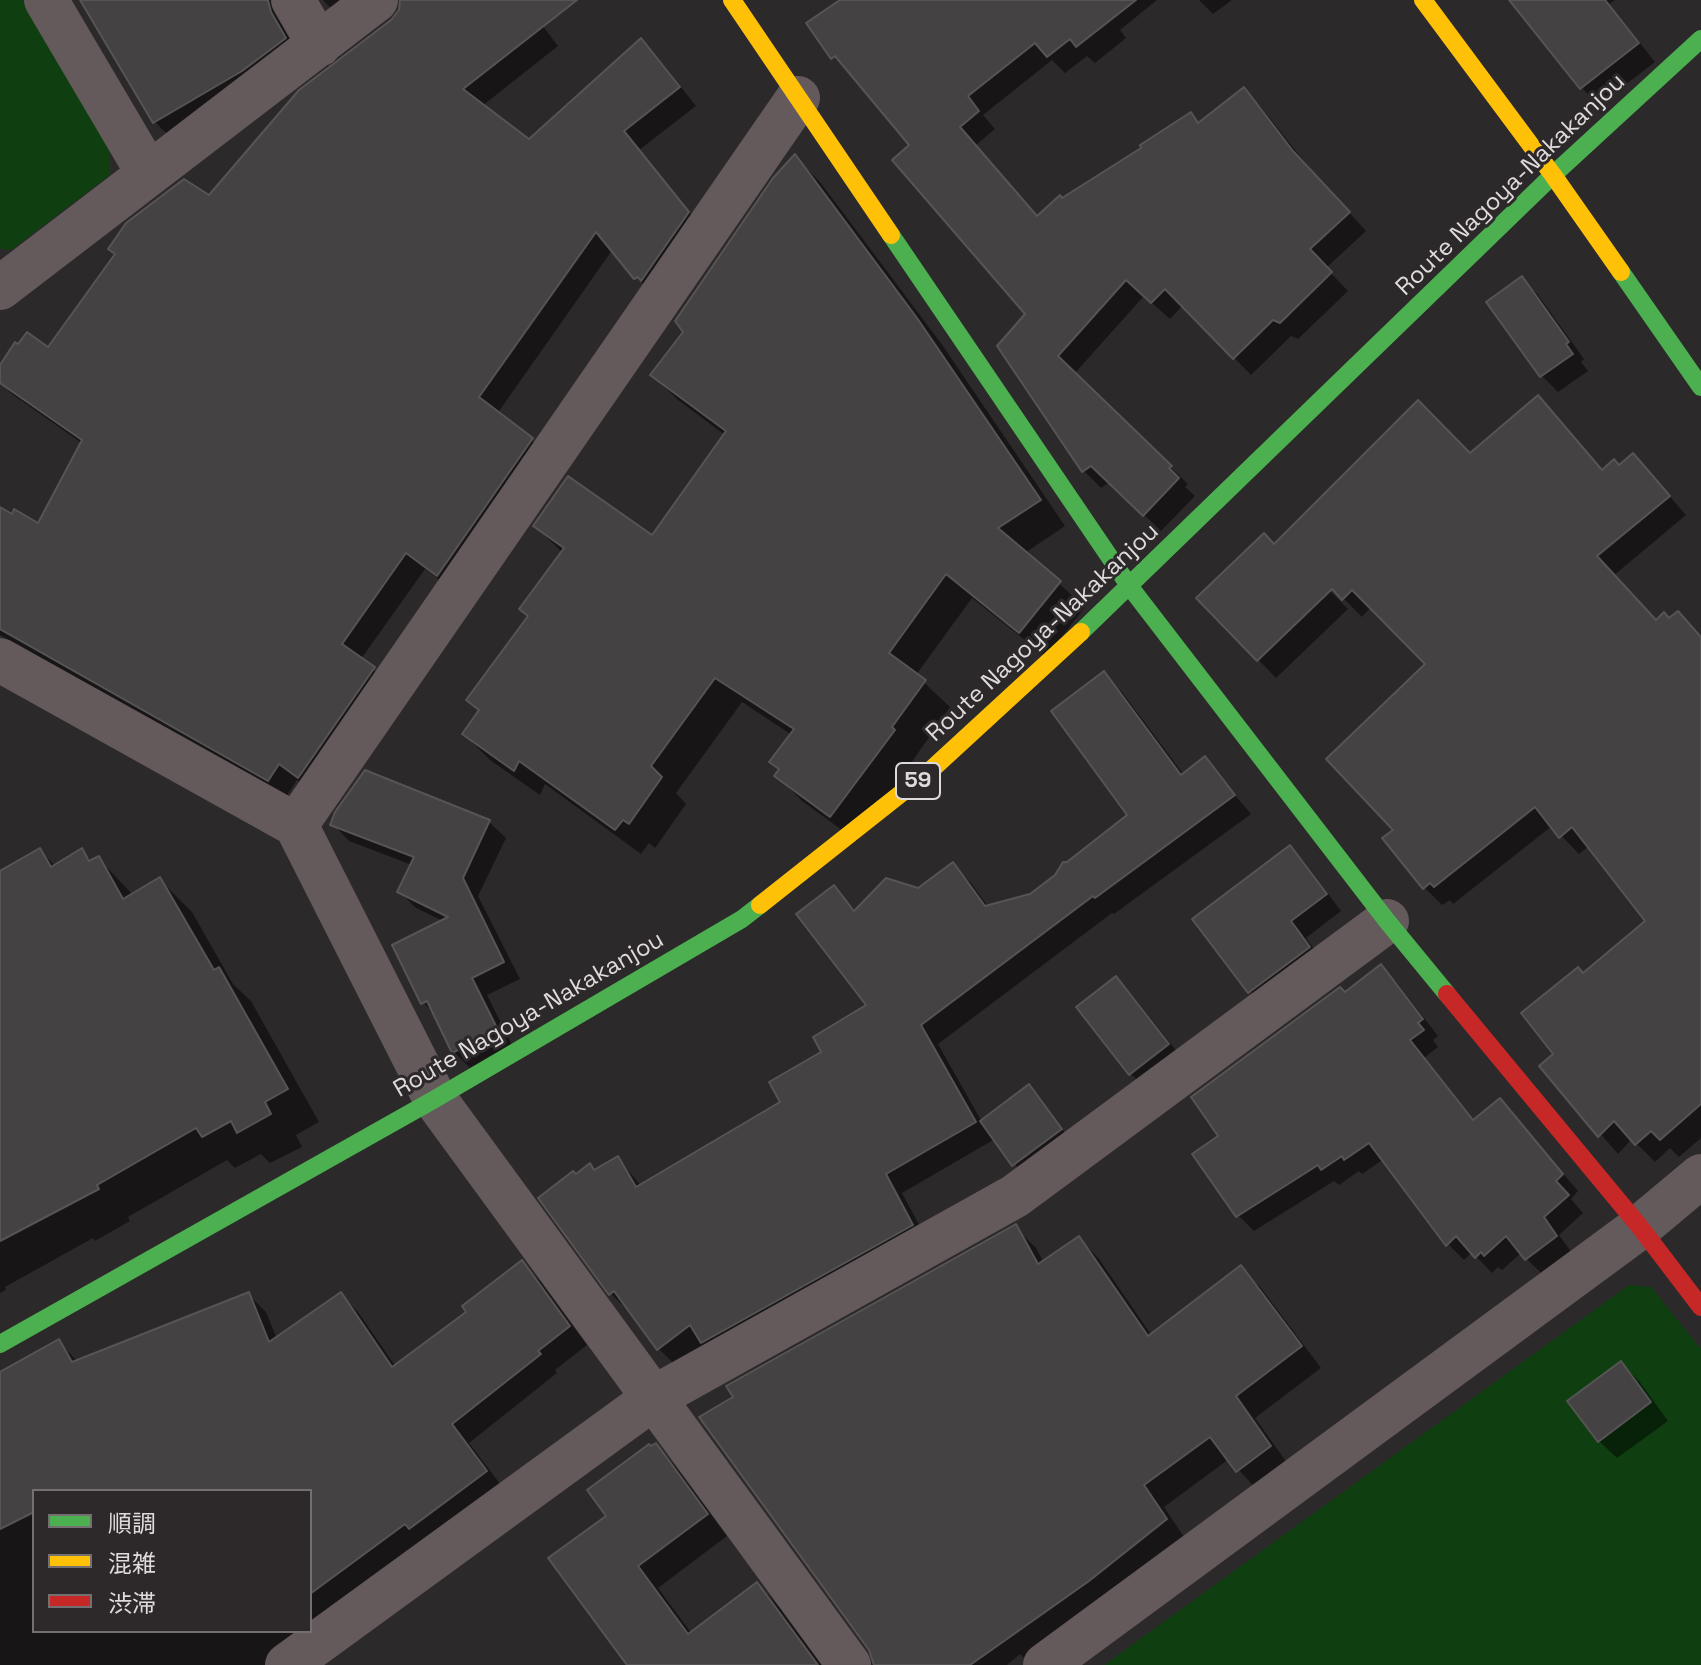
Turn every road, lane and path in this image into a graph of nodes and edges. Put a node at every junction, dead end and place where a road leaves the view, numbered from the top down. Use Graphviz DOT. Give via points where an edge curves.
graph roads {
  1 [pos="46,0"];
  2 [pos="293,0"];
  3 [pos="376,0"];
  4 [pos="732,0"];
  5 [pos="1423,0"];
  6 [pos="1701,39"];
  7 [pos="319,45"];
  8 [pos="798,98"];
  9 [pos="148,173"];
  10 [pos="1553,175"];
  11 [pos="1,287"];
  12 [pos="1701,387"];
  13 [pos="1130,587"];
  14 [pos="0,660"];
  15 [pos="296,825"];
  16 [pos="1387,921"];
  17 [pos="435,1099"];
  18 [pos="1701,1176"];
  19 [pos="1640,1227"];
  20 [pos="1701,1307"];
  21 [pos="0,1344"];
  22 [pos="655,1397"];
  23 [pos="287,1665"];
  24 [pos="849,1665"];
  25 [pos="1045,1665"];
  1 -- 9 [label="street"];
  2 -- 7 [label="street"];
  3 -- 7 [label="street"];
  4 -- 8 [label="main road"];
  5 -- 10 [label="main road"];
  6 -- 10 [label="main road, Route Nagoya-Nakakanjou / 59"];
  7 -- 9 [label="street"];
  8 -- 13 [label="main road"];
  8 -- 15 [label="street"];
  9 -- 11 [label="street"];
  10 -- 12 [label="main road"];
  10 -- 13 [label="main road, Route Nagoya-Nakakanjou / 59"];
  13 -- 16 [label="main road"];
  13 -- 17 [label="main road, Route Nagoya-Nakakanjou / 59" via="932,769 742,919"];
  14 -- 15 [label="street"];
  15 -- 17 [label="street"];
  16 -- 19 [label="main road"];
  16 -- 22 [label="street" via="1015,1196"];
  17 -- 21 [label="main road, Route Nagoya-Nakakanjou / 59"];
  17 -- 22 [label="street"];
  18 -- 19 [label="street"];
  19 -- 20 [label="main road"];
  19 -- 25 [label="street"];
  22 -- 23 [label="street"];
  22 -- 24 [label="street"];
}
